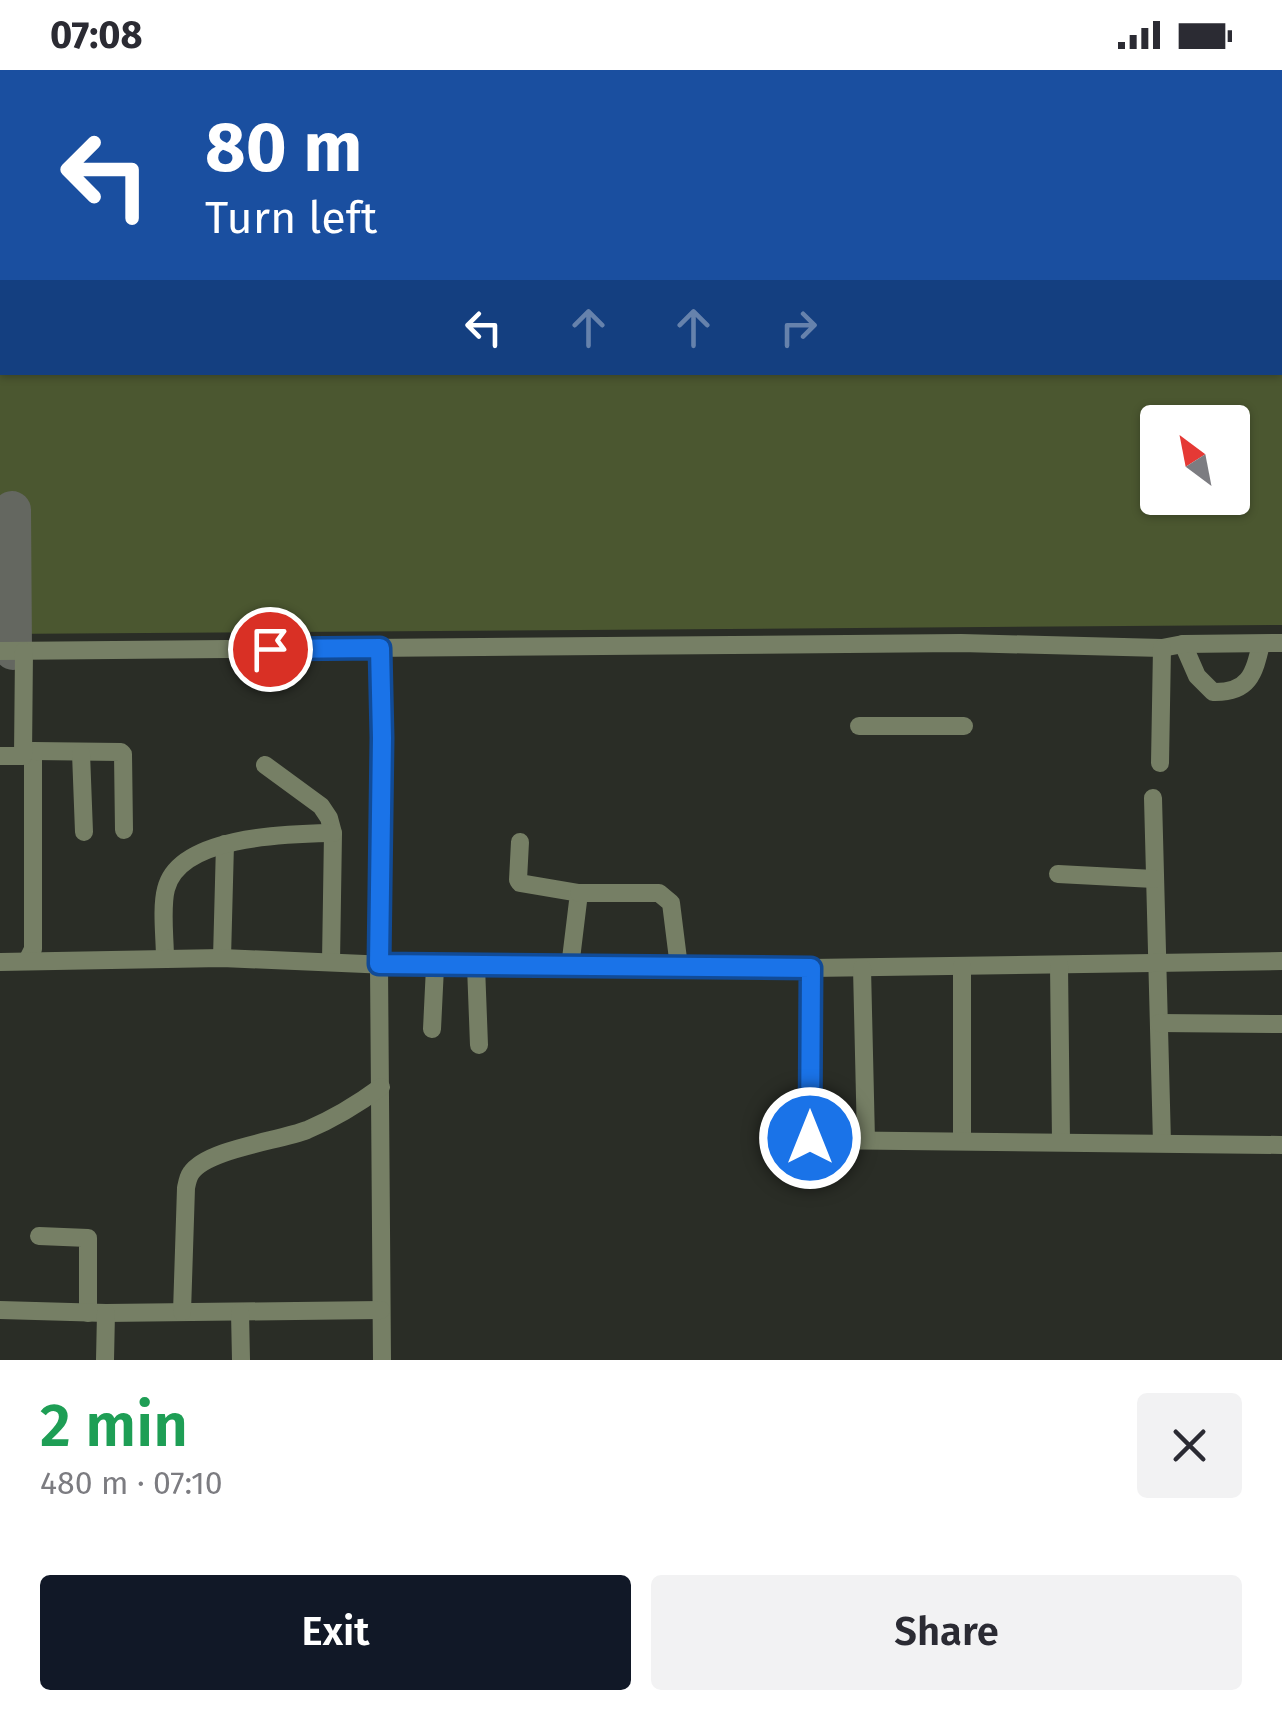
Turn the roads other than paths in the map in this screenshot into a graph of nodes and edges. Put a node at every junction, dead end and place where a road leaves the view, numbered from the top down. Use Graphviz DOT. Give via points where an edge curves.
graph roads {
  1 [pos="1282,643"];
  2 [pos="1183,644"];
  3 [pos="1261,644"];
  4 [pos="380,648"];
  5 [pos="1162,648"];
  6 [pos="12,651"];
  7 [pos="858,726"];
  8 [pos="964,726"];
  9 [pos="0,752"];
  10 [pos="26,753"];
  11 [pos="81,753"];
  12 [pos="1160,763"];
  13 [pos="265,765"];
  14 [pos="1153,798"];
  15 [pos="124,830"];
  16 [pos="84,832"];
  17 [pos="333,834"];
  18 [pos="520,842"];
  19 [pos="225,844"];
  20 [pos="1058,874"];
  21 [pos="1154,880"];
  22 [pos="579,893"];
  23 [pos="222,958"];
  24 [pos="166,959"];
  25 [pos="1282,961"];
  26 [pos="0,962"];
  27 [pos="24,962"];
  28 [pos="330,962"];
  29 [pos="1156,963"];
  30 [pos="379,964"];
  31 [pos="1059,965"];
  32 [pos="476,966"];
  33 [pos="962,966"];
  34 [pos="435,967"];
  35 [pos="570,967"];
  36 [pos="678,967"];
  37 [pos="811,968"];
  38 [pos="862,968"];
  39 [pos="1159,1023"];
  40 [pos="1282,1024"];
  41 [pos="432,1029"];
  42 [pos="479,1044"];
  43 [pos="380,1087"];
  44 [pos="866,1140"];
  45 [pos="962,1141"];
  46 [pos="1061,1142"];
  47 [pos="1162,1144"];
  48 [pos="1282,1145"];
  49 [pos="39,1236"];
  50 [pos="0,1310"];
  51 [pos="381,1310"];
  52 [pos="182,1312"];
  53 [pos="240,1312"];
  54 [pos="97,1313"];
  55 [pos="105,1360"];
  56 [pos="240,1360"];
  57 [pos="382,1360"];
  1 -- 3 [label="street"];
  2 -- 3 [label="street"];
  2 -- 3 [label="street" via="1196,676 1212,692 1223,692 1251,677"];
  2 -- 5 [label="street"];
  4 -- 5 [label="street"];
  4 -- 6 [label="street"];
  4 -- 30 [label="street"];
  5 -- 12 [label="street"];
  6 -- 9 [label="street" via="14,741"];
  6 -- 10 [label="street"];
  7 -- 8 [label="street"];
  9 -- 10 [label="street"];
  10 -- 11 [label="street"];
  10 -- 27 [label="street"];
  11 -- 15 [label="street" via="123,754"];
  11 -- 16 [label="street"];
  13 -- 17 [label="street" via="321,806"];
  14 -- 21 [label="street"];
  17 -- 19 [label="street"];
  17 -- 28 [label="street"];
  18 -- 22 [label="street" via="520,883"];
  19 -- 23 [label="street"];
  19 -- 24 [label="street" via="172,872 165,891"];
  20 -- 21 [label="street"];
  21 -- 29 [label="street"];
  22 -- 35 [label="street"];
  22 -- 36 [label="street" via="659,893 672,904"];
  23 -- 24 [label="street"];
  23 -- 28 [label="street"];
  24 -- 27 [label="street"];
  25 -- 29 [label="street"];
  26 -- 27 [label="street"];
  28 -- 30 [label="street"];
  29 -- 31 [label="street"];
  29 -- 39 [label="street"];
  30 -- 34 [label="street"];
  30 -- 43 [label="street"];
  31 -- 33 [label="street"];
  31 -- 46 [label="street"];
  32 -- 34 [label="street"];
  32 -- 35 [label="street"];
  32 -- 42 [label="street"];
  33 -- 38 [label="street"];
  33 -- 45 [label="street"];
  34 -- 41 [label="street"];
  35 -- 36 [label="street"];
  36 -- 37 [label="street"];
  37 -- 38 [label="street"];
  37 -- 44 [label="street" via="810,1138"];
  38 -- 44 [label="street"];
  39 -- 40 [label="street"];
  39 -- 47 [label="street"];
  43 -- 51 [label="street"];
  43 -- 52 [label="street" via="305,1130 225,1152 191,1173"];
  44 -- 45 [label="street"];
  45 -- 46 [label="street"];
  46 -- 47 [label="street"];
  47 -- 48 [label="street"];
  49 -- 54 [label="street" via="88,1238"];
  50 -- 54 [label="street"];
  51 -- 53 [label="street"];
  51 -- 57 [label="street"];
  52 -- 53 [label="street"];
  52 -- 54 [label="street"];
  53 -- 56 [label="street"];
  54 -- 55 [label="street"];
}
